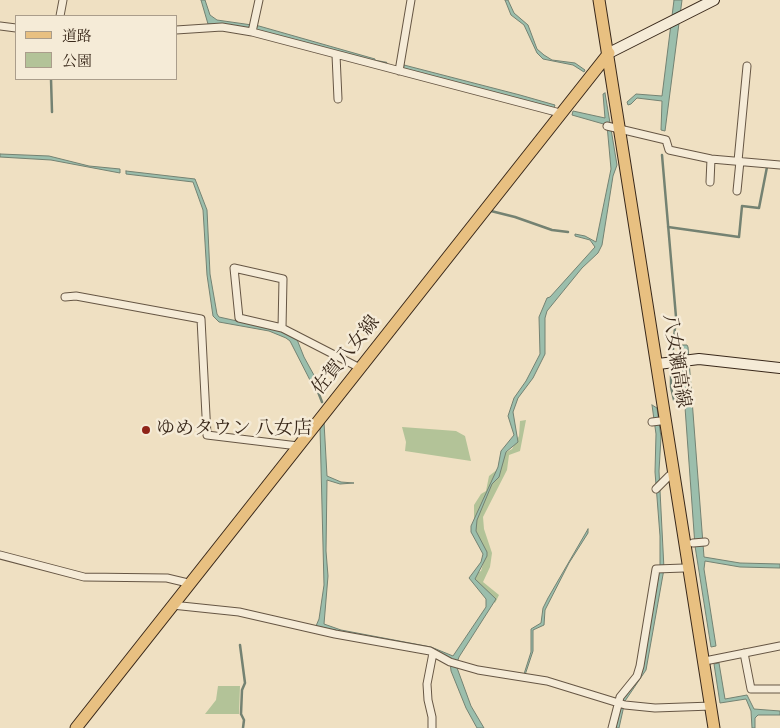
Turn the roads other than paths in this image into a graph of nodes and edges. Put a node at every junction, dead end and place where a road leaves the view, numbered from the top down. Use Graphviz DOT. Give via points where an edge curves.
graph roads {
  1 [pos="64,0"];
  2 [pos="259,0"];
  3 [pos="411,0"];
  4 [pos="599,0"];
  5 [pos="714,0"];
  6 [pos="60,15"];
  7 [pos="0,26"];
  8 [pos="15,28"];
  9 [pos="178,30"];
  10 [pos="252,32"];
  11 [pos="328,43"];
  12 [pos="327,53"];
  13 [pos="609,53"];
  14 [pos="336,55"];
  15 [pos="378,56"];
  16 [pos="377,66"];
  17 [pos="747,66"];
  18 [pos="398,71"];
  19 [pos="458,77"];
  20 [pos="472,81"];
  21 [pos="457,85"];
  22 [pos="470,89"];
  23 [pos="338,99"];
  24 [pos="560,113"];
  25 [pos="613,127"];
  26 [pos="711,159"];
  27 [pos="739,161"];
  28 [pos="780,165"];
  29 [pos="710,182"];
  30 [pos="737,191"];
  31 [pos="65,297"];
  32 [pos="282,328"];
  33 [pos="662,363"];
  34 [pos="360,368"];
  35 [pos="780,368"];
  36 [pos="660,421"];
  37 [pos="652,422"];
  38 [pos="298,446"];
  39 [pos="669,476"];
  40 [pos="658,487"];
  41 [pos="705,542"];
  42 [pos="693,543"];
  43 [pos="0,554"];
  44 [pos="684,568"];
  45 [pos="188,583"];
  46 [pos="171,605"];
  47 [pos="780,646"];
  48 [pos="744,653"];
  49 [pos="433,654"];
  50 [pos="705,661"];
  51 [pos="780,689"];
  52 [pos="620,704"];
  53 [pos="712,706"];
  54 [pos="76,728"];
  55 [pos="432,728"];
  56 [pos="612,728"];
  57 [pos="714,728"];
  1 -- 6 [label="street"];
  2 -- 10 [label="street"];
  3 -- 18 [label="street"];
  4 -- 13 [label="main road, 八女瀬高線"];
  5 -- 13 [label="street"];
  7 -- 8 [label="street"];
  9 -- 10 [label="street" via="222,27"];
  10 -- 12 [label="street"];
  11 -- 12 [label="street"];
  12 -- 14 [label="street"];
  13 -- 24 [label="main road, 佐賀八女線"];
  13 -- 25 [label="main road, 八女瀬高線"];
  14 -- 16 [label="street"];
  14 -- 23 [label="street"];
  15 -- 16 [label="street"];
  16 -- 18 [label="street"];
  17 -- 27 [label="street"];
  18 -- 21 [label="street"];
  19 -- 21 [label="street"];
  20 -- 22 [label="street"];
  21 -- 22 [label="street"];
  22 -- 24 [label="street"];
  24 -- 34 [label="main road, 佐賀八女線"];
  25 -- 26 [label="street" via="666,140 669,150"];
  25 -- 33 [label="main road, 八女瀬高線"];
  26 -- 27 [label="street"];
  26 -- 29 [label="street"];
  27 -- 28 [label="street"];
  27 -- 30 [label="street"];
  31 -- 38 [label="street" via="76,296 200,319 207,435"];
  32 -- 32 [label="street" via="239,318 234,268 282,279"];
  32 -- 34 [label="street"];
  33 -- 35 [label="street" via="728,361"];
  33 -- 50 [label="main road, 八女瀬高線"];
  34 -- 38 [label="main road, 佐賀八女線"];
  36 -- 37 [label="street"];
  38 -- 45 [label="main road, 佐賀八女線"];
  39 -- 40 [label="street"];
  41 -- 42 [label="street"];
  43 -- 45 [label="street" via="84,577 167,578"];
  44 -- 52 [label="street" via="656,569 640,666"];
  45 -- 46 [label="main road, 佐賀八女線"];
  46 -- 49 [label="street" via="239,612"];
  46 -- 54 [label="main road, 佐賀八女線"];
  47 -- 48 [label="street"];
  48 -- 50 [label="street"];
  48 -- 51 [label="street" via="751,689"];
  49 -- 52 [label="street" via="454,663 546,681"];
  49 -- 55 [label="street" via="427,684"];
  50 -- 53 [label="main road, 八女瀬高線"];
  52 -- 53 [label="street" via="655,708"];
  52 -- 56 [label="street"];
  53 -- 57 [label="main road, 八女瀬高線"];
}
